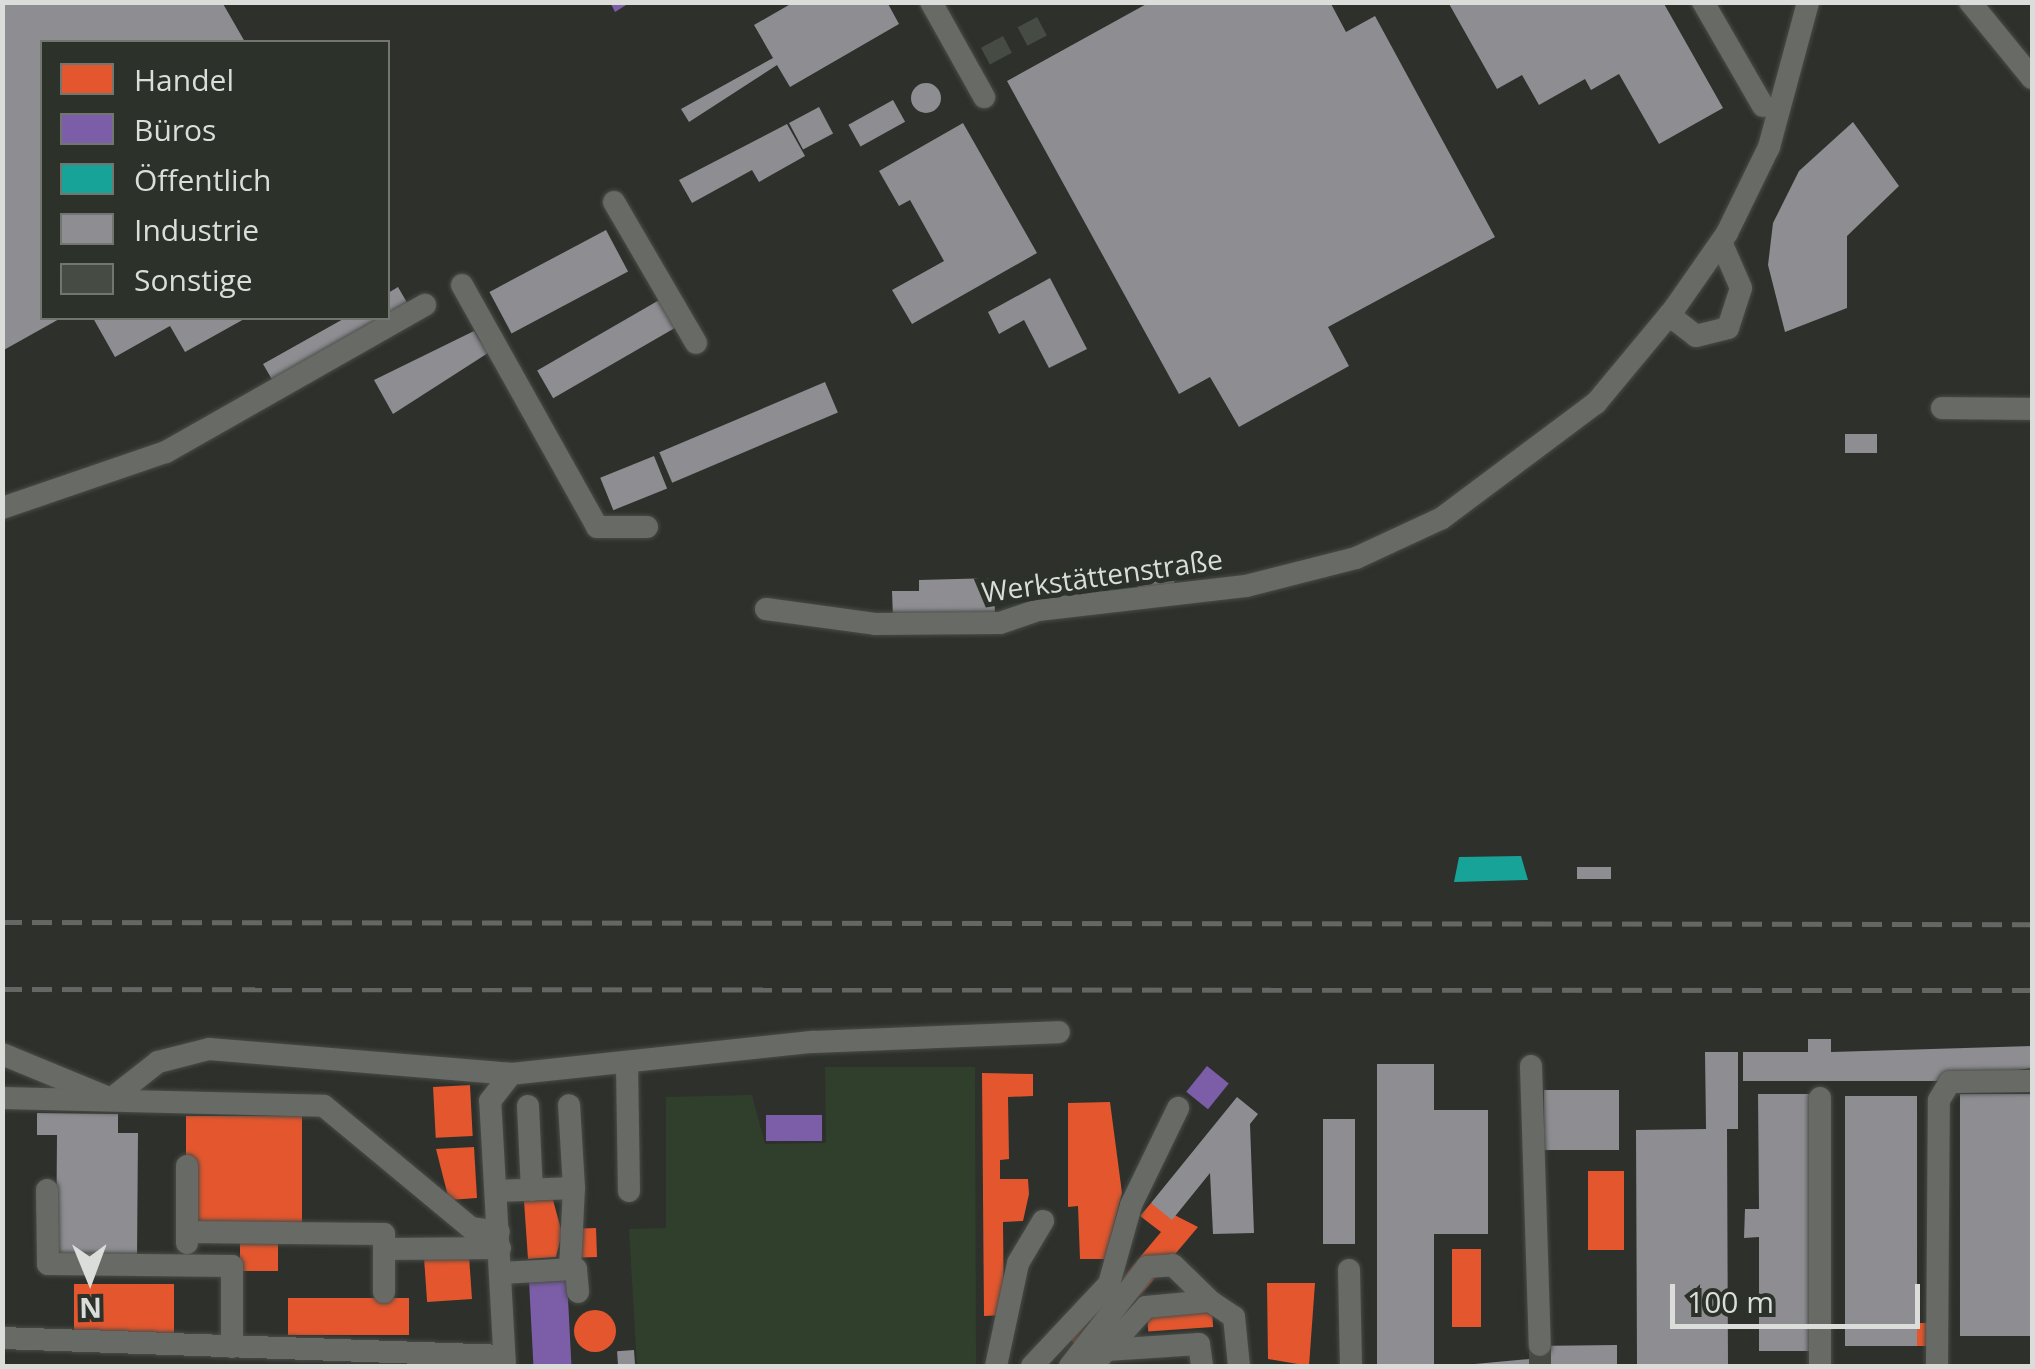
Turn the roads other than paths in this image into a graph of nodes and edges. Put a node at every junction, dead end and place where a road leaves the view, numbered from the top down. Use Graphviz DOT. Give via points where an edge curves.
graph roads {
  1 [pos="931,2"];
  2 [pos="1703,2"];
  3 [pos="1808,2"];
  4 [pos="1970,2"];
  5 [pos="2032,78"];
  6 [pos="984,97"];
  7 [pos="1763,106"];
  8 [pos="614,202"];
  9 [pos="1721,242"];
  10 [pos="462,285"];
  11 [pos="425,305"];
  12 [pos="1669,315"];
  13 [pos="696,343"];
  14 [pos="1942,408"];
  15 [pos="2032,409"];
  16 [pos="2,508"];
  17 [pos="647,527"];
  18 [pos="766,609"];
  19 [pos="1058,1032"];
  20 [pos="2,1054"];
  21 [pos="627,1065"];
  22 [pos="1532,1066"];
  23 [pos="511,1074"];
  24 [pos="2032,1082"];
  25 [pos="2,1098"];
  26 [pos="1820,1098"];
  27 [pos="111,1099"];
  28 [pos="570,1105"];
  29 [pos="528,1106"];
  30 [pos="1178,1108"];
  31 [pos="187,1166"];
  32 [pos="574,1188"];
  33 [pos="47,1190"];
  34 [pos="532,1190"];
  35 [pos="496,1191"];
  36 [pos="629,1191"];
  37 [pos="1043,1222"];
  38 [pos="187,1232"];
  39 [pos="500,1240"];
  40 [pos="384,1248"];
  41 [pos="187,1266"];
  42 [pos="570,1269"];
  43 [pos="1348,1270"];
  44 [pos="501,1273"];
  45 [pos="384,1292"];
  46 [pos="578,1292"];
  47 [pos="1210,1301"];
  48 [pos="1236,1330"];
  49 [pos="2,1338"];
  50 [pos="1540,1346"];
  51 [pos="232,1347"];
  52 [pos="1200,1355"];
  53 [pos="279,1358"];
  54 [pos="317,1358"];
  55 [pos="1099,1359"];
  56 [pos="505,1361"];
  57 [pos="996,1366"];
  58 [pos="1032,1366"];
  59 [pos="1070,1366"];
  60 [pos="1239,1366"];
  61 [pos="1351,1366"];
  62 [pos="1820,1366"];
  63 [pos="1937,1366"];
  1 -- 6 [label="street"];
  2 -- 7 [label="street"];
  3 -- 9 [label="street, Werkstättenstraße" via="1768,148"];
  4 -- 5 [label="street"];
  8 -- 13 [label="street"];
  9 -- 12 [label="street, Werkstättenstraße"];
  9 -- 12 [label="street" via="1741,288 1728,328 1696,336"];
  10 -- 17 [label="street" via="598,527"];
  11 -- 16 [label="street" via="166,452"];
  12 -- 18 [label="street, Werkstättenstraße" via="1596,403 1527,462 1356,558 1216,593 1038,610 1000,623 875,624"];
  14 -- 15 [label="street"];
  19 -- 21 [label="street" via="792,1043"];
  20 -- 27 [label="street"];
  21 -- 23 [label="street"];
  21 -- 36 [label="street"];
  22 -- 50 [label="street"];
  23 -- 27 [label="street" via="209,1049 158,1062"];
  23 -- 35 [label="street" via="490,1101"];
  24 -- 63 [label="street" via="1950,1082 1939,1100"];
  25 -- 27 [label="street"];
  26 -- 62 [label="street"];
  27 -- 39 [label="street" via="299,1100 340,1114 471,1228"];
  28 -- 32 [label="street"];
  29 -- 34 [label="street"];
  30 -- 58 [label="street" via="1131,1204 1110,1284"];
  31 -- 38 [label="street"];
  32 -- 34 [label="street"];
  32 -- 42 [label="street"];
  33 -- 41 [label="street" via="48,1264"];
  34 -- 35 [label="street"];
  35 -- 39 [label="street"];
  37 -- 57 [label="street" via="1018,1263"];
  38 -- 40 [label="street" via="384,1234"];
  38 -- 41 [label="street"];
  39 -- 40 [label="street"];
  39 -- 44 [label="street"];
  40 -- 45 [label="street"];
  41 -- 51 [label="street" via="232,1266"];
  42 -- 44 [label="street"];
  42 -- 46 [label="street"];
  43 -- 61 [label="street"];
  44 -- 56 [label="street"];
  47 -- 48 [label="street" via="1226,1305"];
  47 -- 55 [label="street" via="1146,1306"];
  47 -- 59 [label="street" via="1173,1266 1147,1267"];
  48 -- 52 [label="street"];
  48 -- 60 [label="street"];
  49 -- 51 [label="street"];
  51 -- 53 [label="street"];
  52 -- 55 [label="street"];
  53 -- 54 [label="street"];
  54 -- 56 [label="street"];
}
